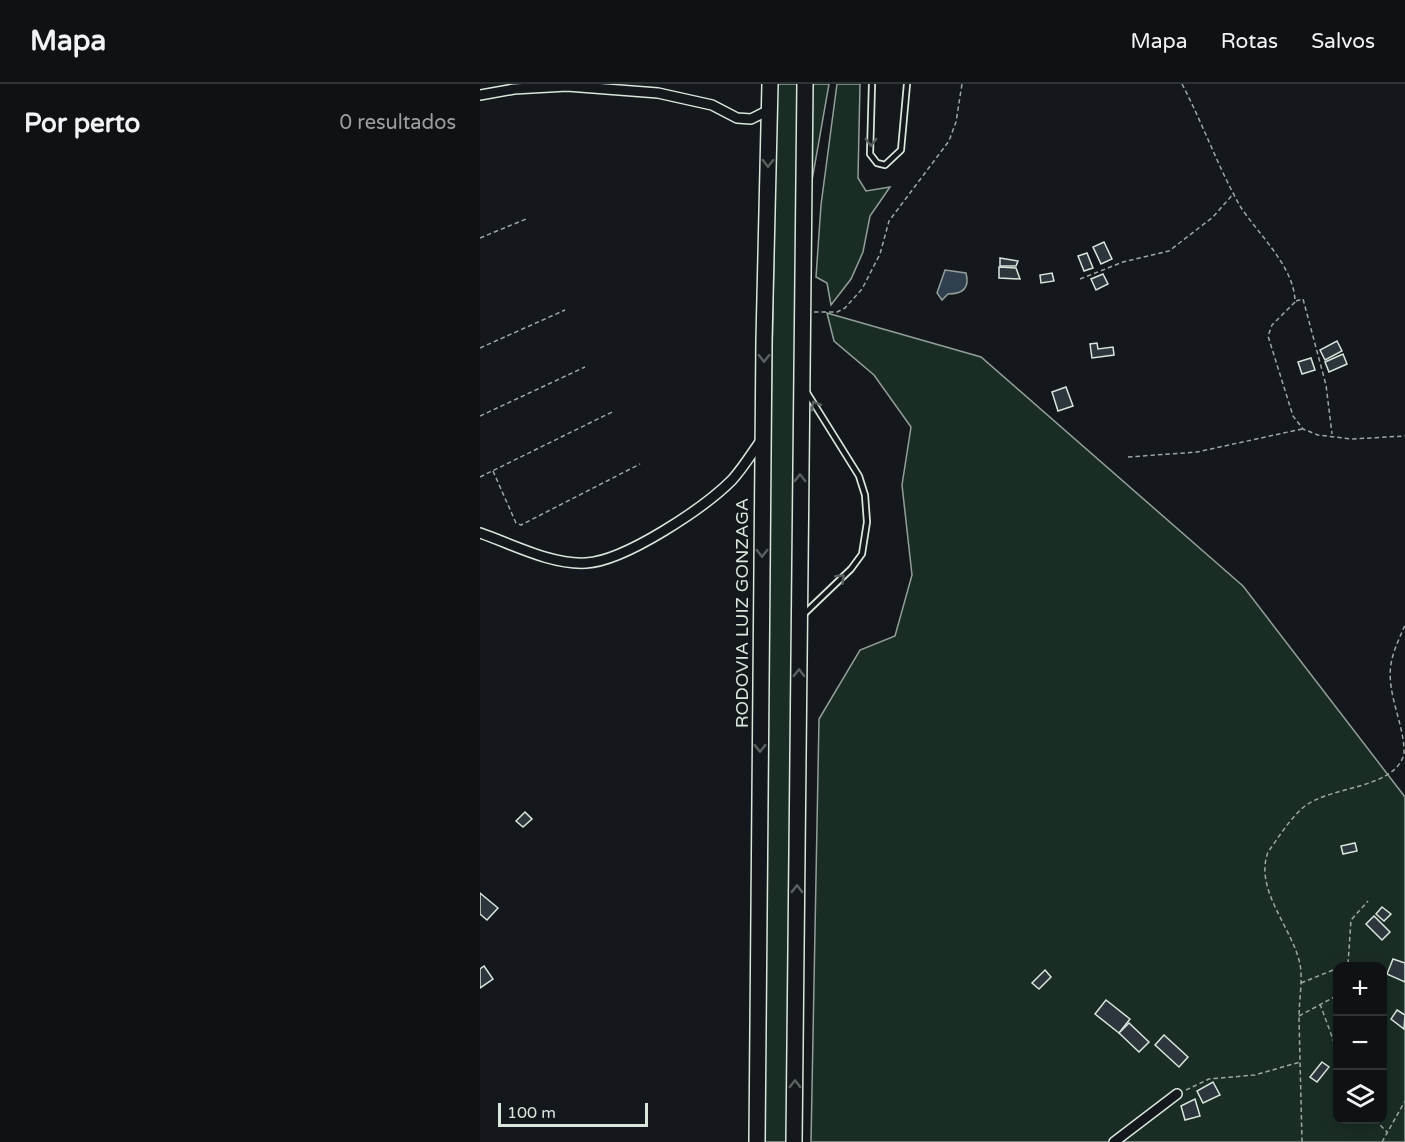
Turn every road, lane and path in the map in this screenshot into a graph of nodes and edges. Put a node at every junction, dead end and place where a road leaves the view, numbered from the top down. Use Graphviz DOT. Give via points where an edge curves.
graph roads {
  1 [pos="764,84"];
  2 [pos="770,84"];
  3 [pos="805,84"];
  4 [pos="872,84"];
  5 [pos="907,84"];
  6 [pos="962,84"];
  7 [pos="1182,84"];
  8 [pos="480,95"];
  9 [pos="767,111"];
  10 [pos="769,134"];
  11 [pos="1234,192"];
  12 [pos="526,219"];
  13 [pos="480,238"];
  14 [pos="1080,279"];
  15 [pos="1295,302"];
  16 [pos="565,310"];
  17 [pos="802,311"];
  18 [pos="480,348"];
  19 [pos="585,367"];
  20 [pos="801,382"];
  21 [pos="612,411"];
  22 [pos="480,416"];
  23 [pos="1303,429"];
  24 [pos="1332,435"];
  25 [pos="1405,435"];
  26 [pos="763,437"];
  27 [pos="1128,457"];
  28 [pos="640,464"];
  29 [pos="493,471"];
  30 [pos="480,477"];
  31 [pos="480,533"];
  32 [pos="799,619"];
  33 [pos="1405,625"];
  34 [pos="1368,901"];
  35 [pos="1348,962"];
  36 [pos="1333,970"];
  37 [pos="1300,984"];
  38 [pos="1333,998"];
  39 [pos="1320,1004"];
  40 [pos="1299,1016"];
  41 [pos="1333,1039"];
  42 [pos="1300,1061"];
  43 [pos="1177,1094"];
  44 [pos="1405,1101"];
  45 [pos="1379,1124"];
  46 [pos="1387,1133"];
  47 [pos="757,1142"];
  48 [pos="794,1142"];
  49 [pos="1114,1142"];
  50 [pos="1302,1142"];
  51 [pos="1382,1142"];
  1 -- 9 [label="lane"];
  2 -- 10 [label="highway, RODOVIA LUIZ GONZAGA"];
  3 -- 17 [label="highway"];
  4 -- 5 [label="lane, one-way" via="870,154 877,163 885,165 901,150"];
  6 -- 17 [label="path" via="949,141 889,220 880,254 862,289 845,309 837,312"];
  7 -- 11 [label="path"];
  8 -- 9 [label="street" via="567,86 658,93 712,105 737,118 751,119"];
  9 -- 10 [label="lane"];
  10 -- 26 [label="highway, RODOVIA LUIZ GONZAGA, one-way"];
  11 -- 14 [label="path" via="1213,217 1169,252 1123,262"];
  11 -- 15 [label="path" via="1279,259"];
  12 -- 13 [label="path"];
  15 -- 23 [label="path" via="1272,325 1268,336 1293,416"];
  15 -- 24 [label="path" via="1303,299 1326,385"];
  16 -- 18 [label="path"];
  17 -- 20 [label="highway"];
  19 -- 22 [label="path"];
  32 -- 20 [label="highway, one-way"];
  32 -- 20 [label="lane, one-way" via="862,554 867,522 859,476"];
  21 -- 29 [label="path"];
  23 -- 24 [label="path"];
  23 -- 27 [label="path" via="1197,452"];
  24 -- 25 [label="path" via="1352,439"];
  26 -- 31 [label="street" via="732,479 701,507 618,554 586,563 567,561"];
  26 -- 47 [label="highway, RODOVIA LUIZ GONZAGA, one-way"];
  28 -- 29 [label="path" via="521,525 516,523"];
  29 -- 30 [label="path"];
  48 -- 32 [label="highway, one-way"];
  33 -- 37 [label="path" via="1391,664 1404,735 1401,762 1386,776 1336,791 1304,807 1264,861 1266,879 1299,961"];
  34 -- 35 [label="path" via="1351,920"];
  36 -- 37 [label="path"];
  37 -- 40 [label="path"];
  38 -- 39 [label="path"];
  39 -- 40 [label="path"];
  39 -- 41 [label="path"];
  40 -- 42 [label="path"];
  42 -- 43 [label="path" via="1255,1075 1209,1079"];
  42 -- 50 [label="path"];
  43 -- 49 [label="street"];
  44 -- 46 [label="path"];
  45 -- 46 [label="path"];
  46 -- 51 [label="path"];
}
